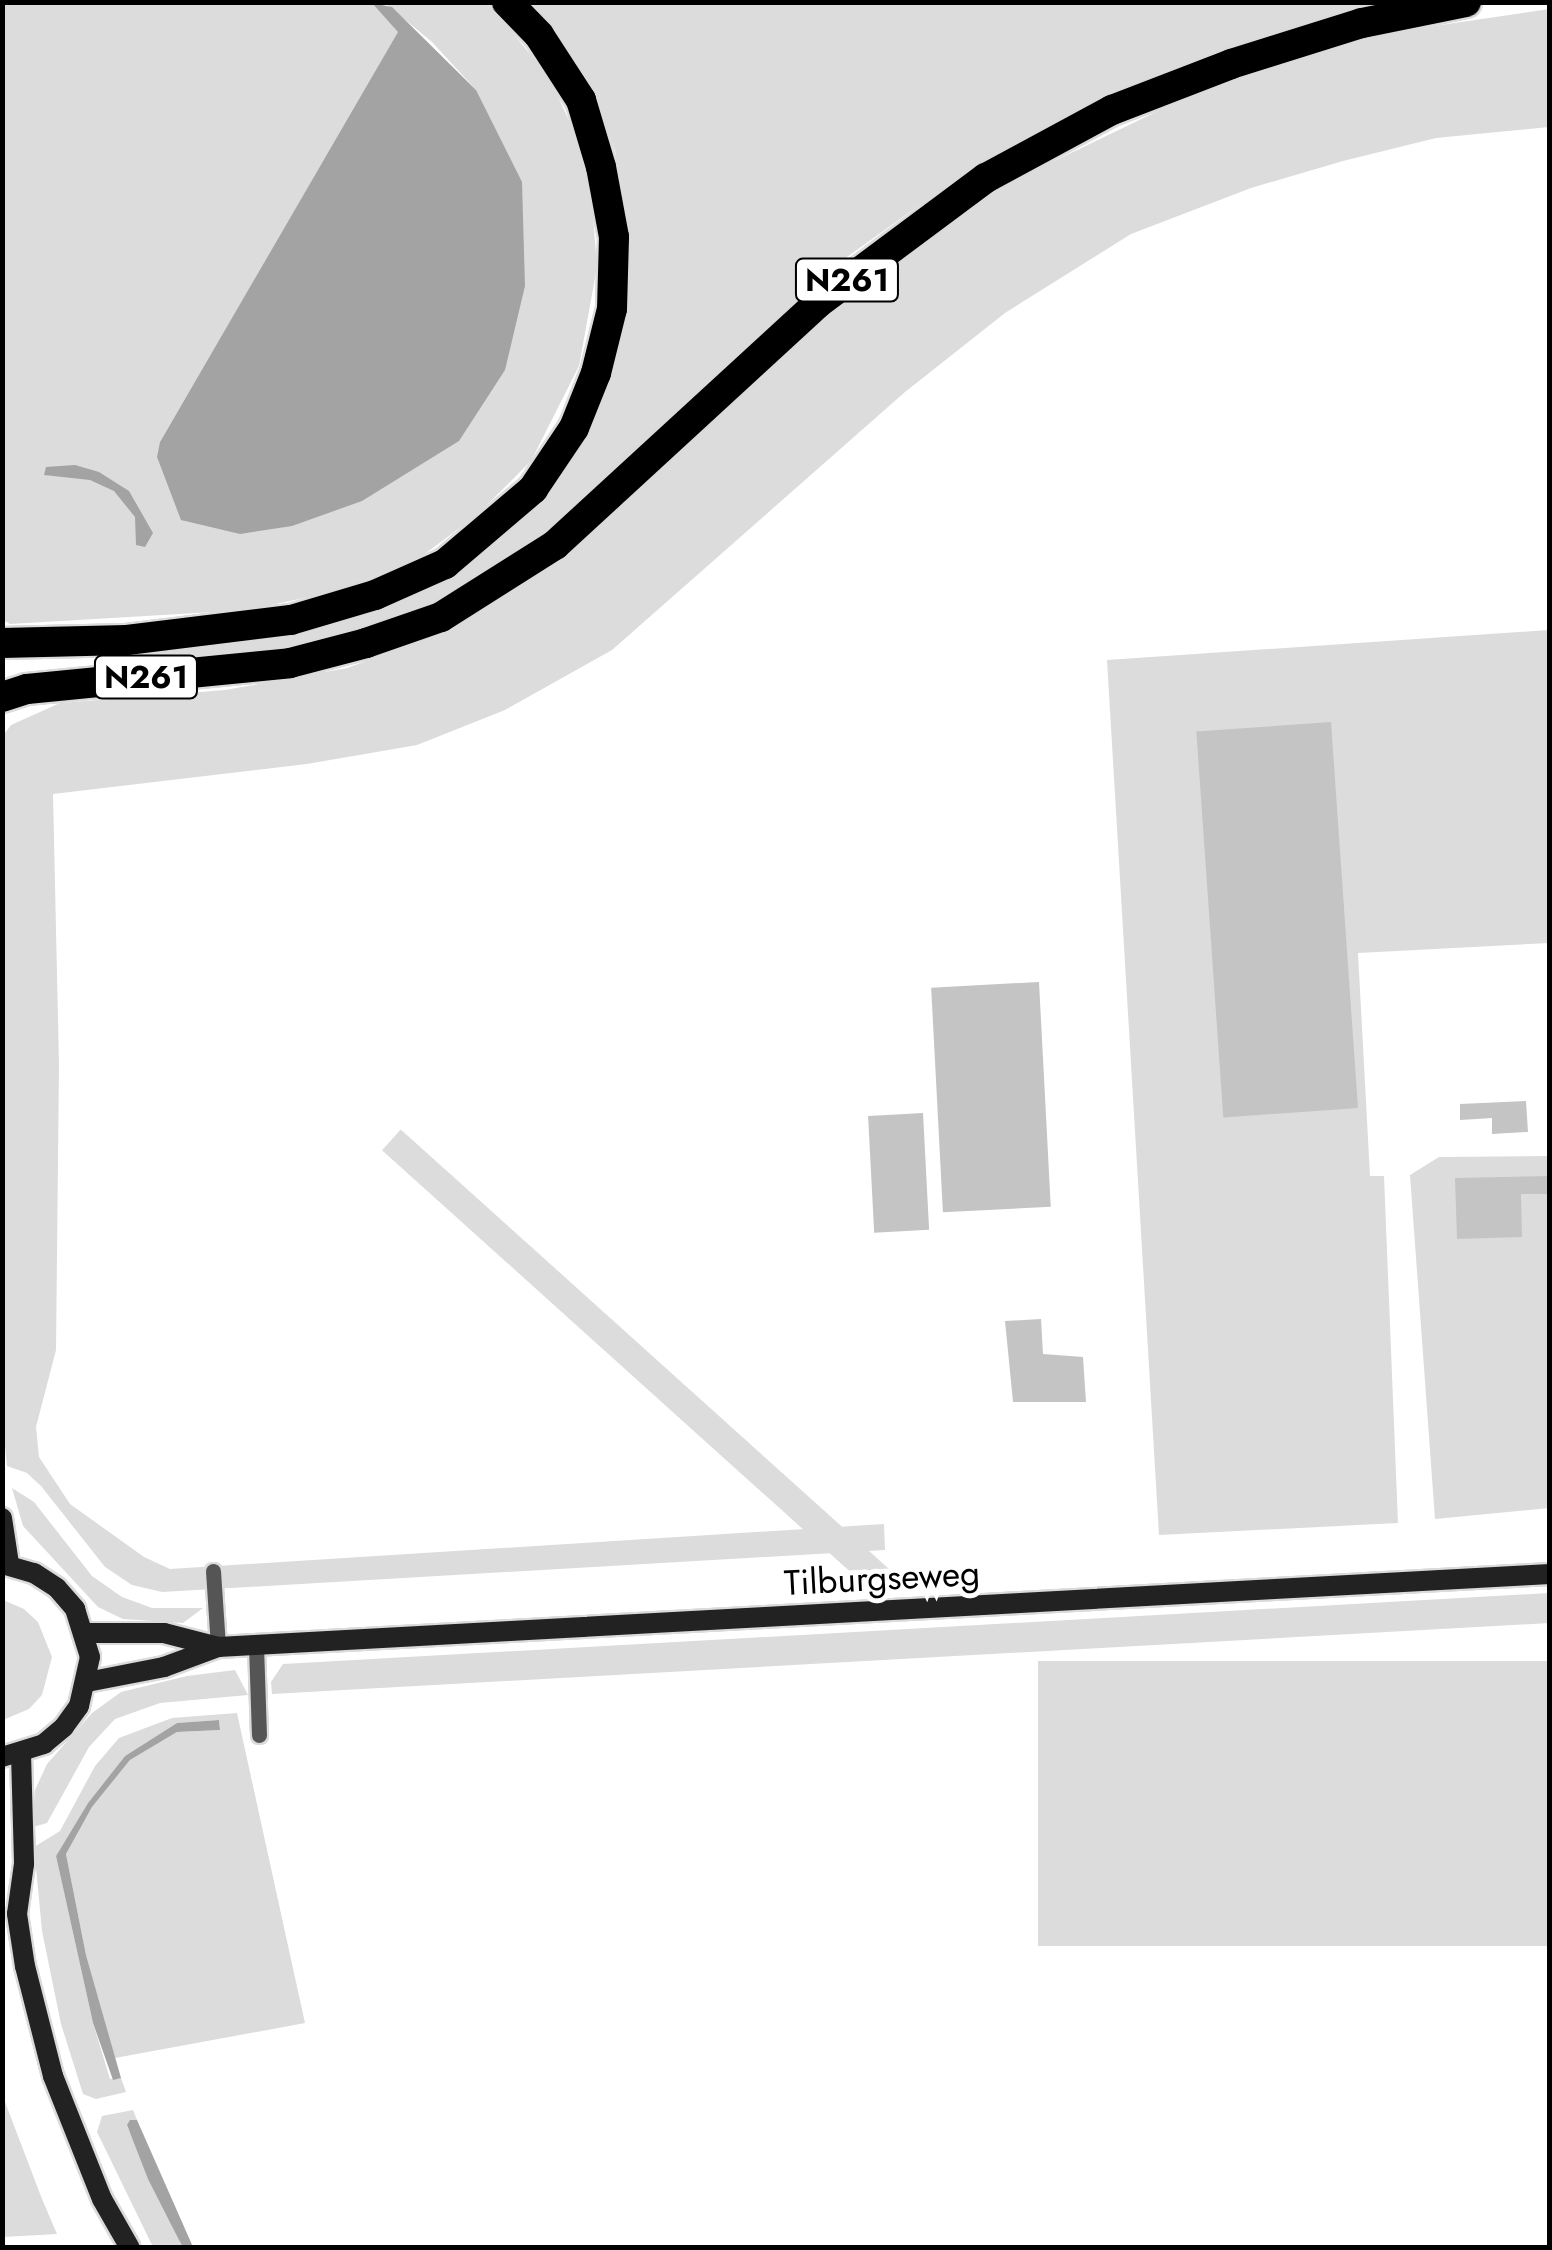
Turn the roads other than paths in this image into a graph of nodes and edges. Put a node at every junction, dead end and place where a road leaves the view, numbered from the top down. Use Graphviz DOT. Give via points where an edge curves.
graph roads {
  1 [pos="507,2"];
  2 [pos="1466,2"];
  3 [pos="2,643"];
  4 [pos="2,698"];
  5 [pos="2,1518"];
  6 [pos="6,1564"];
  7 [pos="213,1570"];
  8 [pos="1550,1574"];
  9 [pos="86,1634"];
  10 [pos="256,1645"];
  11 [pos="218,1646"];
  12 [pos="88,1682"];
  13 [pos="259,1736"];
  14 [pos="12,1756"];
  15 [pos="2,1888"];
  16 [pos="17,1914"];
  17 [pos="130,2248"];
  1 -- 3 [label="highway, N261" via="540,35 580,100 614,237 612,309 596,373 574,428 532,489 445,564 376,596 274,622 127,640"];
  2 -- 4 [label="highway, N261" via="1362,23 1231,64 1112,110 986,178 818,304 555,544 441,617 290,663 27,689"];
  5 -- 6 [label="street"];
  6 -- 9 [label="street" via="57,1588"];
  7 -- 11 [label="lane"];
  8 -- 10 [label="street, Tilburgseweg"];
  9 -- 11 [label="street, Tilburgseweg" via="164,1634"];
  9 -- 12 [label="street"];
  10 -- 11 [label="street, Tilburgseweg"];
  10 -- 13 [label="lane"];
  11 -- 12 [label="street, Tilburgseweg" via="164,1667"];
  12 -- 14 [label="street" via="64,1727"];
  14 -- 16 [label="street" via="24,1864"];
  15 -- 16 [label="street"];
  16 -- 17 [label="street" via="53,2076 102,2199"];
}
